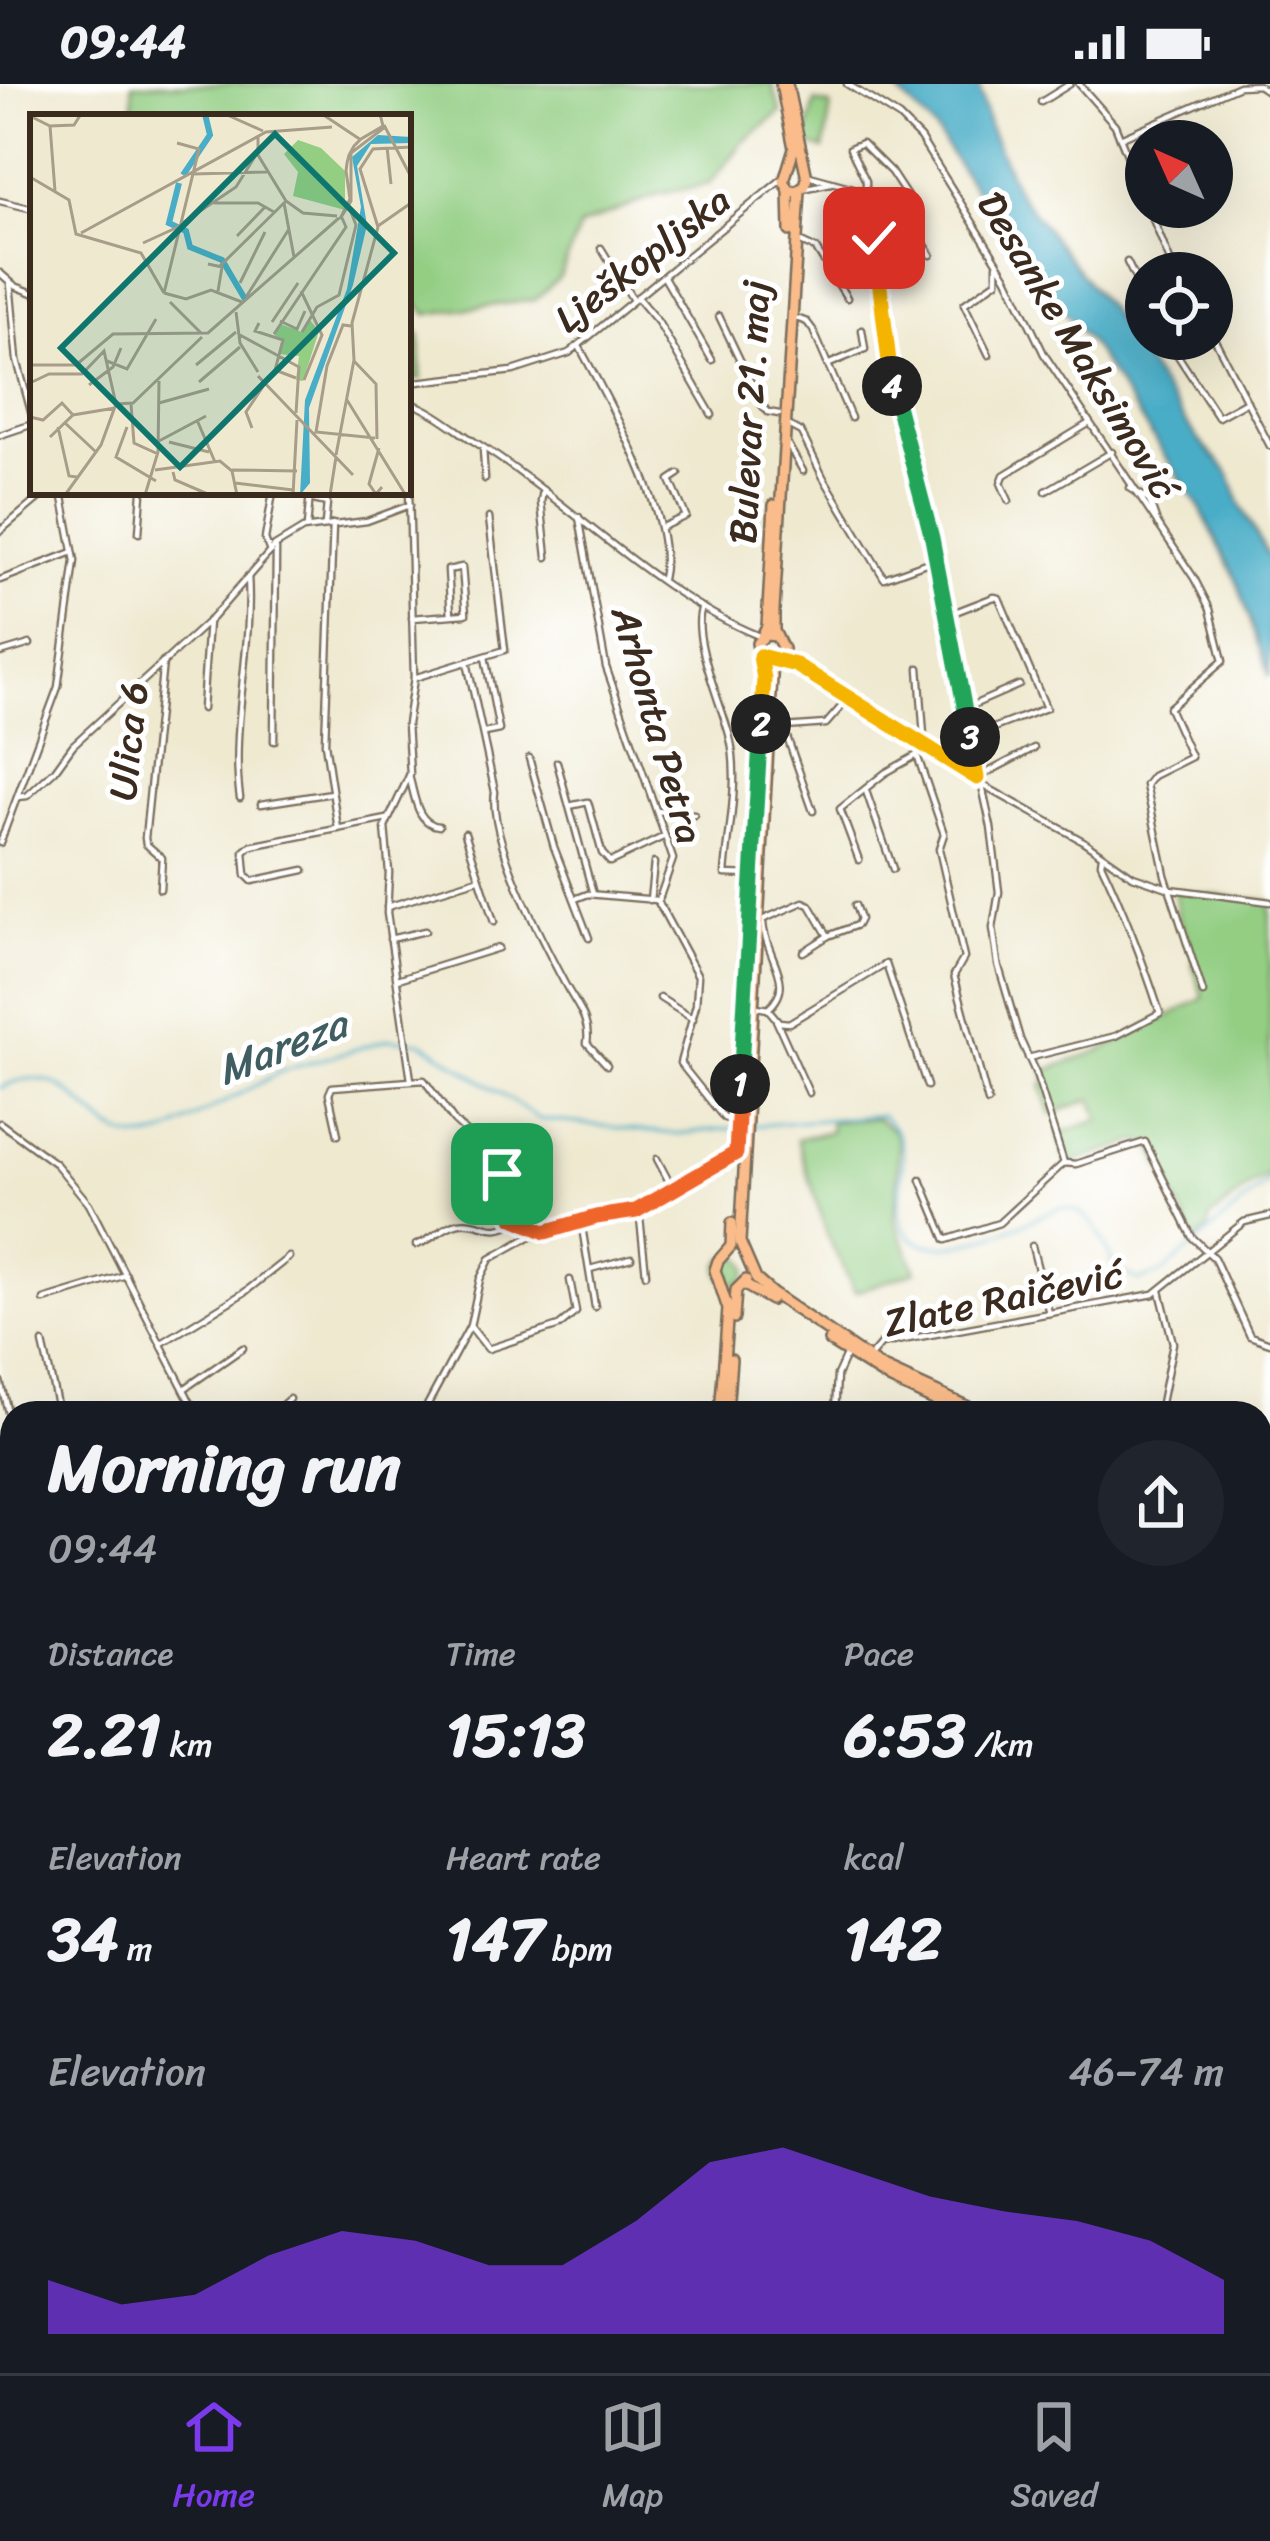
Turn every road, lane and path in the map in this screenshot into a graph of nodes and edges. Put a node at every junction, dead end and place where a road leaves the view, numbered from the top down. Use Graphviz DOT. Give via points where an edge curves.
graph roads {
  1 [pos="784,84"];
  2 [pos="847,84"];
  3 [pos="1070,84"];
  4 [pos="1079,84"];
  5 [pos="1260,85"];
  6 [pos="1270,93"];
  7 [pos="1041,102"];
  8 [pos="1120,138"];
  9 [pos="1125,150"];
  10 [pos="804,173"];
  11 [pos="831,183"];
  12 [pos="792,184"];
  13 [pos="866,192"];
  14 [pos="0,201"];
  15 [pos="30,208"];
  16 [pos="795,242"];
  17 [pos="601,248"];
  18 [pos="931,255"];
  19 [pos="996,260"];
  20 [pos="0,273"];
  21 [pos="664,277"];
  22 [pos="10,283"];
  23 [pos="30,292"];
  24 [pos="847,298"];
  25 [pos="635,299"];
  26 [pos="719,316"];
  27 [pos="791,317"];
  28 [pos="862,330"];
  29 [pos="579,346"];
  30 [pos="989,355"];
  31 [pos="712,360"];
  32 [pos="1180,360"];
  33 [pos="1226,360"];
  34 [pos="827,365"];
  35 [pos="411,383"];
  36 [pos="411,393"];
  37 [pos="1247,401"];
  38 [pos="412,403"];
  39 [pos="30,410"];
  40 [pos="712,415"];
  41 [pos="851,418"];
  42 [pos="782,419"];
  43 [pos="30,422"];
  44 [pos="1090,423"];
  45 [pos="0,434"];
  46 [pos="783,442"];
  47 [pos="1270,446"];
  48 [pos="484,447"];
  49 [pos="1112,452"];
  50 [pos="411,454"];
  51 [pos="803,471"];
  52 [pos="679,474"];
  53 [pos="484,479"];
  54 [pos="543,490"];
  55 [pos="1046,490"];
  56 [pos="42,495"];
  57 [pos="63,495"];
  58 [pos="142,495"];
  59 [pos="272,495"];
  60 [pos="410,495"];
  61 [pos="310,496"];
  62 [pos="1009,501"];
  63 [pos="410,505"];
  64 [pos="488,518"];
  65 [pos="578,518"];
  66 [pos="329,524"];
  67 [pos="662,527"];
  68 [pos="308,528"];
  69 [pos="0,531"];
  70 [pos="140,533"];
  71 [pos="272,549"];
  72 [pos="75,551"];
  73 [pos="547,557"];
  74 [pos="934,560"];
  75 [pos="248,576"];
  76 [pos="662,579"];
  77 [pos="0,580"];
  78 [pos="702,607"];
  79 [pos="452,615"];
  80 [pos="946,616"];
  81 [pos="411,618"];
  82 [pos="208,621"];
  83 [pos="779,641"];
  84 [pos="30,644"];
  85 [pos="760,644"];
  86 [pos="0,652"];
  87 [pos="485,657"];
  88 [pos="774,659"];
  89 [pos="164,662"];
  90 [pos="467,662"];
  91 [pos="796,665"];
  92 [pos="919,668"];
  93 [pos="414,678"];
  94 [pos="1019,685"];
  95 [pos="491,693"];
  96 [pos="475,697"];
  97 [pos="848,699"];
  98 [pos="964,709"];
  99 [pos="202,710"];
  100 [pos="771,728"];
  101 [pos="483,733"];
  102 [pos="970,737"];
  103 [pos="274,741"];
  104 [pos="922,743"];
  105 [pos="1034,748"];
  106 [pos="917,755"];
  107 [pos="529,758"];
  108 [pos="557,762"];
  109 [pos="410,776"];
  110 [pos="978,780"];
  111 [pos="866,791"];
  112 [pos="332,793"];
  113 [pos="19,797"];
  114 [pos="240,798"];
  115 [pos="261,804"];
  116 [pos="569,806"];
  117 [pos="813,811"];
  118 [pos="657,812"];
  119 [pos="694,815"];
  120 [pos="387,819"];
  121 [pos="439,826"];
  122 [pos="338,829"];
  123 [pos="465,833"];
  124 [pos="665,836"];
  125 [pos="0,844"];
  126 [pos="1102,856"];
  127 [pos="859,860"];
  128 [pos="654,863"];
  129 [pos="893,869"];
  130 [pos="304,870"];
  131 [pos="753,875"];
  132 [pos="478,879"];
  133 [pos="160,889"];
  134 [pos="1171,889"];
  135 [pos="593,894"];
  136 [pos="574,899"];
  137 [pos="654,900"];
  138 [pos="1270,902"];
  139 [pos="855,905"];
  140 [pos="387,907"];
  141 [pos="760,920"];
  142 [pos="494,922"];
  143 [pos="425,931"];
  144 [pos="828,936"];
  145 [pos="589,938"];
  146 [pos="390,939"];
  147 [pos="498,948"];
  148 [pos="803,952"];
  149 [pos="398,979"];
  150 [pos="1203,993"];
  151 [pos="660,998"];
  152 [pos="752,1007"];
  153 [pos="768,1009"];
  154 [pos="692,1019"];
  155 [pos="776,1020"];
  156 [pos="1028,1058"];
  157 [pos="608,1065"];
  158 [pos="411,1080"];
  159 [pos="926,1086"];
  160 [pos="808,1093"];
  161 [pos="988,1102"];
  162 [pos="738,1122"];
  163 [pos="0,1123"];
  164 [pos="338,1135"];
  165 [pos="736,1153"];
  166 [pos="656,1159"];
  167 [pos="1064,1163"];
  168 [pos="921,1180"];
  169 [pos="673,1189"];
  170 [pos="639,1209"];
  171 [pos="1270,1216"];
  172 [pos="517,1221"];
  173 [pos="581,1221"];
  174 [pos="530,1223"];
  175 [pos="545,1232"];
  176 [pos="529,1238"];
  177 [pos="416,1245"];
  178 [pos="1032,1246"];
  179 [pos="1208,1252"];
  180 [pos="727,1253"];
  181 [pos="289,1257"];
  182 [pos="631,1258"];
  183 [pos="748,1262"];
  184 [pos="590,1269"];
  185 [pos="646,1274"];
  186 [pos="126,1275"];
  187 [pos="570,1280"];
  188 [pos="721,1282"];
  189 [pos="740,1285"];
  190 [pos="1160,1291"];
  191 [pos="770,1299"];
  192 [pos="44,1300"];
  193 [pos="595,1307"];
  194 [pos="734,1312"];
  195 [pos="1049,1313"];
  196 [pos="470,1326"];
  197 [pos="43,1342"];
  198 [pos="163,1342"];
  199 [pos="1270,1343"];
  200 [pos="243,1348"];
  201 [pos="847,1353"];
  202 [pos="868,1360"];
  203 [pos="184,1389"];
  204 [pos="289,1399"];
  205 [pos="56,1401"];
  206 [pos="190,1401"];
  207 [pos="287,1401"];
  208 [pos="430,1401"];
  209 [pos="724,1401"];
  210 [pos="725,1401"];
  211 [pos="836,1401"];
  212 [pos="931,1401"];
  213 [pos="956,1401"];
  214 [pos="1161,1401"];
  1 -- 10 [label="main road, Bulevar 21. maj"];
  1 -- 12 [label="main road, Bulevar 21. maj"];
  2 -- 19 [label="street, Desanke Maksimović" via="916,132"];
  3 -- 7 [label="street"];
  4 -- 8 [label="street"];
  5 -- 6 [label="street"];
  5 -- 8 [label="street" via="1228,89"];
  8 -- 9 [label="street"];
  10 -- 11 [label="street"];
  10 -- 12 [label="main road"];
  10 -- 12 [label="main road, Bulevar 21. maj"];
  11 -- 12 [label="street"];
  11 -- 13 [label="street"];
  12 -- 16 [label="main road, Bulevar 21. maj"];
  12 -- 21 [label="street, Lješkopljska"];
  12 -- 42 [label="main road, Bulevar 21. maj"];
  13 -- 18 [label="street" via="850,148 862,143 901,188 908,200 902,207"];
  13 -- 74 [label="street" via="877,204 889,374"];
  14 -- 15 [label="street"];
  16 -- 24 [label="street" via="817,249"];
  16 -- 27 [label="main road, Bulevar 21. maj"];
  17 -- 25 [label="street"];
  19 -- 30 [label="street" via="997,280 964,304"];
  19 -- 44 [label="street, Desanke Maksimović"];
  20 -- 22 [label="street"];
  21 -- 25 [label="street, Lješkopljska"];
  21 -- 31 [label="street"];
  22 -- 23 [label="street"];
  22 -- 39 [label="street" via="16,360"];
  25 -- 29 [label="street, Lješkopljska"];
  25 -- 40 [label="street" via="658,322"];
  26 -- 42 [label="street" via="760,404"];
  27 -- 34 [label="street" via="811,326"];
  27 -- 42 [label="main road, Bulevar 21. maj"];
  28 -- 34 [label="street" via="865,349"];
  29 -- 35 [label="street, Lješkopljska" via="523,369"];
  29 -- 67 [label="street"];
  32 -- 37 [label="street" via="1216,415"];
  33 -- 37 [label="street"];
  34 -- 41 [label="street"];
  36 -- 38 [label="street"];
  37 -- 47 [label="street"];
  38 -- 48 [label="street"];
  38 -- 50 [label="street"];
  42 -- 46 [label="main road, Bulevar 21. maj"];
  42 -- 74 [label="street" via="801,432 884,578"];
  42 -- 85 [label="main road, Bulevar 21. maj"];
  43 -- 45 [label="street"];
  44 -- 49 [label="street, Desanke Maksimović"];
  44 -- 62 [label="street" via="1007,473 1001,483"];
  46 -- 51 [label="street"];
  46 -- 83 [label="main road, Bulevar 21. maj"];
  48 -- 53 [label="street"];
  48 -- 54 [label="street"];
  49 -- 55 [label="street"];
  49 -- 134 [label="street, Desanke Maksimović" via="1205,599 1223,657 1169,706 1190,759 1146,783"];
  52 -- 67 [label="street" via="670,482 685,517"];
  54 -- 65 [label="street"];
  54 -- 73 [label="street"];
  56 -- 69 [label="street"];
  57 -- 72 [label="street"];
  58 -- 70 [label="street"];
  59 -- 71 [label="street" via="265,539"];
  60 -- 63 [label="street"];
  61 -- 66 [label="street" via="327,503"];
  61 -- 68 [label="street"];
  63 -- 66 [label="street"];
  63 -- 81 [label="street"];
  64 -- 87 [label="street" via="505,649"];
  65 -- 76 [label="street"];
  65 -- 118 [label="street, Arhonta Petra" via="606,667"];
  66 -- 68 [label="street"];
  66 -- 112 [label="street" via="325,743"];
  67 -- 76 [label="street"];
  68 -- 71 [label="street"];
  71 -- 75 [label="street"];
  71 -- 103 [label="street"];
  72 -- 77 [label="street"];
  72 -- 113 [label="street" via="58,687"];
  74 -- 80 [label="street"];
  75 -- 82 [label="street"];
  75 -- 114 [label="street"];
  76 -- 78 [label="street"];
  78 -- 85 [label="street"];
  78 -- 131 [label="street" via="710,676 731,741 725,874"];
  79 -- 79 [label="street" via="466,614 462,567 448,570"];
  79 -- 81 [label="street"];
  80 -- 98 [label="street"];
  80 -- 102 [label="street" via="999,598 1044,702 1043,710"];
  81 -- 93 [label="street"];
  82 -- 89 [label="street"];
  82 -- 99 [label="street"];
  83 -- 85 [label="main road"];
  83 -- 88 [label="main road, Bulevar 21. maj"];
  83 -- 91 [label="street"];
  84 -- 86 [label="street"];
  85 -- 88 [label="main road"];
  85 -- 131 [label="main road, Bulevar 21. maj"];
  87 -- 90 [label="street"];
  87 -- 95 [label="street"];
  88 -- 91 [label="street"];
  88 -- 100 [label="main road, Bulevar 21. maj"];
  89 -- 113 [label="street"];
  89 -- 133 [label="street, Ulica 6" via="145,838 162,858"];
  90 -- 93 [label="street"];
  90 -- 96 [label="street"];
  91 -- 97 [label="street"];
  92 -- 104 [label="street"];
  93 -- 109 [label="street"];
  94 -- 98 [label="street"];
  95 -- 96 [label="street"];
  95 -- 101 [label="street" via="500,730"];
  96 -- 101 [label="street"];
  97 -- 100 [label="street" via="826,724"];
  97 -- 104 [label="street"];
  98 -- 102 [label="street"];
  100 -- 117 [label="street" via="787,737"];
  100 -- 141 [label="main road, Bulevar 21. maj"];
  101 -- 157 [label="street" via="492,808 510,863 589,1025 587,1043"];
  102 -- 110 [label="street"];
  104 -- 106 [label="street"];
  104 -- 110 [label="street"];
  105 -- 110 [label="street"];
  106 -- 111 [label="street"];
  106 -- 161 [label="street" via="944,834 938,849 964,958 954,975"];
  107 -- 136 [label="street"];
  108 -- 116 [label="street"];
  109 -- 120 [label="street"];
  109 -- 121 [label="street" via="421,817"];
  110 -- 126 [label="street"];
  110 -- 156 [label="street" via="998,880 997,957"];
  111 -- 127 [label="street" via="840,809"];
  111 -- 129 [label="street"];
  112 -- 115 [label="street"];
  112 -- 122 [label="street"];
  113 -- 125 [label="street"];
  116 -- 124 [label="street" via="588,802 610,862"];
  116 -- 135 [label="street"];
  118 -- 119 [label="street"];
  118 -- 124 [label="street, Arhonta Petra"];
  120 -- 122 [label="street"];
  120 -- 140 [label="street"];
  122 -- 130 [label="street" via="244,852 252,881"];
  123 -- 132 [label="street"];
  124 -- 137 [label="street, Arhonta Petra" via="673,862"];
  126 -- 134 [label="street"];
  126 -- 156 [label="street" via="1160,1013 1116,1036"];
  128 -- 137 [label="street"];
  131 -- 162 [label="main road, Bulevar 21. maj"];
  132 -- 140 [label="street"];
  132 -- 142 [label="street"];
  134 -- 138 [label="street"];
  134 -- 150 [label="street"];
  135 -- 136 [label="street"];
  135 -- 137 [label="street"];
  136 -- 145 [label="street"];
  137 -- 154 [label="street, Arhonta Petra" via="697,971"];
  139 -- 144 [label="street" via="857,925"];
  140 -- 146 [label="street"];
  141 -- 144 [label="street" via="803,902"];
  141 -- 152 [label="main road, Bulevar 21. maj"];
  141 -- 153 [label="street" via="782,986"];
  143 -- 146 [label="street"];
  144 -- 148 [label="street"];
  146 -- 149 [label="street"];
  147 -- 149 [label="street"];
  149 -- 158 [label="street"];
  151 -- 154 [label="street"];
  152 -- 153 [label="street"];
  152 -- 183 [label="main road, Bulevar 21. maj" via="738,1222"];
  153 -- 155 [label="street"];
  154 -- 162 [label="street, Arhonta Petra" via="681,1066 724,1118"];
  155 -- 159 [label="street" via="794,1021 886,964"];
  155 -- 160 [label="street"];
  156 -- 167 [label="street"];
  158 -- 164 [label="street" via="332,1087"];
  158 -- 172 [label="street" via="430,1084 492,1156"];
  162 -- 165 [label="main road, Bulevar 21. maj"];
  163 -- 186 [label="street" via="70,1178"];
  165 -- 169 [label="street"];
  165 -- 180 [label="main road, Bulevar 21. maj"];
  166 -- 169 [label="street"];
  167 -- 168 [label="street" via="999,1222 946,1240"];
  167 -- 179 [label="street" via="1145,1142"];
  169 -- 170 [label="street"];
  170 -- 173 [label="street"];
  170 -- 185 [label="street"];
  171 -- 179 [label="street, Zlate Raičević" via="1244,1222"];
  172 -- 174 [label="street"];
  172 -- 177 [label="street" via="487,1230 465,1222 443,1227"];
  173 -- 175 [label="street"];
  173 -- 184 [label="street"];
  174 -- 175 [label="street"];
  174 -- 176 [label="street"];
  175 -- 176 [label="street"];
  176 -- 196 [label="street" via="487,1263"];
  178 -- 195 [label="street"];
  179 -- 190 [label="street, Zlate Raičević"];
  179 -- 199 [label="street" via="1250,1336"];
  180 -- 183 [label="main road"];
  180 -- 188 [label="main road" via="716,1265"];
  181 -- 198 [label="street"];
  182 -- 184 [label="street"];
  183 -- 189 [label="main road"];
  183 -- 202 [label="main road" via="763,1287"];
  184 -- 193 [label="street"];
  186 -- 192 [label="street"];
  186 -- 198 [label="street"];
  187 -- 196 [label="street" via="576,1312 559,1326 488,1349"];
  188 -- 189 [label="main road"];
  188 -- 209 [label="main road" via="728,1309"];
  189 -- 191 [label="main road"];
  189 -- 194 [label="main road"];
  190 -- 195 [label="street, Zlate Raičević"];
  190 -- 214 [label="street" via="1173,1343"];
  191 -- 194 [label="main road" via="747,1295"];
  191 -- 201 [label="main road"];
  194 -- 210 [label="main road"];
  195 -- 202 [label="street, Zlate Raičević" via="881,1344"];
  196 -- 208 [label="street"];
  197 -- 205 [label="street"];
  198 -- 203 [label="street"];
  200 -- 203 [label="street"];
  201 -- 211 [label="street"];
  201 -- 212 [label="main road"];
  202 -- 213 [label="main road"];
  203 -- 206 [label="street"];
  204 -- 207 [label="street"];
}
